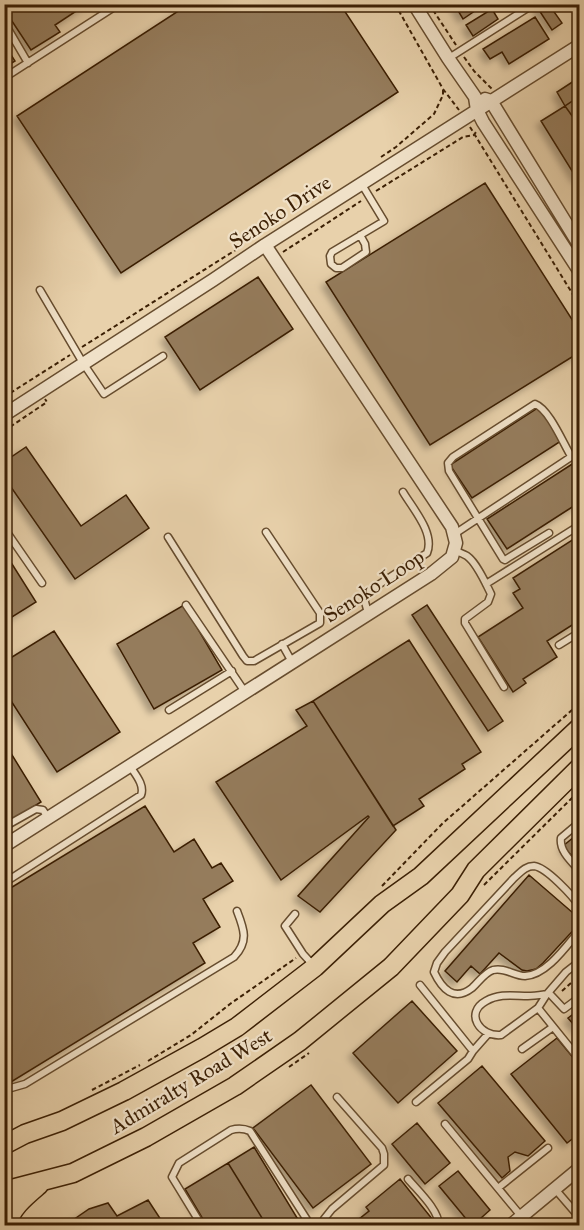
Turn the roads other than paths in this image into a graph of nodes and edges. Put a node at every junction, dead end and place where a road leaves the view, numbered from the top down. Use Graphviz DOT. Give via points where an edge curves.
graph roads {
  1 [pos="119,4"];
  2 [pos="414,4"];
  3 [pos="534,4"];
  4 [pos="4,22"];
  5 [pos="579,45"];
  6 [pos="448,58"];
  7 [pos="28,63"];
  8 [pos="4,78"];
  9 [pos="475,97"];
  10 [pos="491,101"];
  11 [pos="477,110"];
  12 [pos="361,183"];
  13 [pos="360,236"];
  14 [pos="578,239"];
  15 [pos="265,245"];
  16 [pos="561,245"];
  17 [pos="579,272"];
  18 [pos="40,290"];
  19 [pos="163,356"];
  20 [pos="83,363"];
  21 [pos="4,415"];
  22 [pos="579,451"];
  23 [pos="571,456"];
  24 [pos="403,492"];
  25 [pos="478,518"];
  26 [pos="579,525"];
  27 [pos="4,528"];
  28 [pos="266,532"];
  29 [pos="549,533"];
  30 [pos="453,534"];
  31 [pos="168,537"];
  32 [pos="454,550"];
  33 [pos="42,583"];
  34 [pos="486,584"];
  35 [pos="186,604"];
  36 [pos="369,614"];
  37 [pos="579,632"];
  38 [pos="282,644"];
  39 [pos="559,645"];
  40 [pos="292,663"];
  41 [pos="232,671"];
  42 [pos="504,687"];
  43 [pos="245,692"];
  44 [pos="169,710"];
  45 [pos="579,727"];
  46 [pos="130,766"];
  47 [pos="579,767"];
  48 [pos="49,818"];
  49 [pos="579,822"];
  50 [pos="4,827"];
  51 [pos="4,846"];
  52 [pos="579,871"];
  53 [pos="4,883"];
  54 [pos="579,907"];
  55 [pos="237,911"];
  56 [pos="295,914"];
  57 [pos="579,930"];
  58 [pos="309,960"];
  59 [pos="555,960"];
  60 [pos="579,961"];
  61 [pos="566,972"];
  62 [pos="420,985"];
  63 [pos="550,995"];
  64 [pos="579,997"];
  65 [pos="538,1008"];
  66 [pos="553,1027"];
  67 [pos="489,1034"];
  68 [pos="522,1049"];
  69 [pos="474,1051"];
  70 [pos="579,1060"];
  71 [pos="4,1090"];
  72 [pos="337,1097"];
  73 [pos="416,1102"];
  74 [pos="445,1124"];
  75 [pos="4,1145"];
  76 [pos="548,1148"];
  77 [pos="579,1168"];
  78 [pos="408,1179"];
  79 [pos="42,1182"];
  80 [pos="498,1188"];
  81 [pos="555,1188"];
  82 [pos="4,1191"];
  83 [pos="521,1216"];
  84 [pos="579,1218"];
  85 [pos="6,1226"];
  86 [pos="202,1226"];
  87 [pos="311,1226"];
  88 [pos="325,1226"];
  89 [pos="439,1226"];
  90 [pos="510,1226"];
  1 -- 7 [label="lane"];
  2 -- 6 [label="street"];
  3 -- 6 [label="lane"];
  4 -- 7 [label="lane"];
  5 -- 10 [label="street, Senoko Drive"];
  6 -- 9 [label="street"];
  7 -- 8 [label="lane"];
  9 -- 10 [label="street"];
  9 -- 11 [label="street"];
  10 -- 11 [label="street, Senoko Drive"];
  10 -- 14 [label="street"];
  11 -- 12 [label="street, Senoko Drive"];
  11 -- 16 [label="street"];
  12 -- 13 [label="lane" via="384,221"];
  12 -- 15 [label="street, Senoko Drive"];
  13 -- 13 [label="lane" via="332,252 331,264 342,267 366,252"];
  14 -- 16 [label="lane"];
  15 -- 20 [label="street, Senoko Drive"];
  15 -- 30 [label="street, Senoko Loop"];
  16 -- 17 [label="street"];
  18 -- 20 [label="lane"];
  19 -- 20 [label="lane" via="104,394"];
  20 -- 21 [label="street, Senoko Drive"];
  22 -- 23 [label="lane"];
  23 -- 25 [label="lane"];
  23 -- 25 [label="lane" via="547,414 535,405 453,457 448,463 449,471"];
  24 -- 36 [label="lane" via="428,533 430,546 427,553 369,591 365,602"];
  25 -- 29 [label="lane" via="505,560"];
  25 -- 30 [label="lane"];
  26 -- 34 [label="lane"];
  27 -- 33 [label="lane"];
  28 -- 38 [label="lane" via="320,613 320,623"];
  30 -- 32 [label="street, Senoko Loop"];
  31 -- 38 [label="lane" via="247,661 254,661"];
  32 -- 34 [label="lane" via="472,561"];
  32 -- 36 [label="street, Senoko Loop" via="452,557 431,574"];
  34 -- 42 [label="lane" via="491,594 488,602 465,623"];
  35 -- 41 [label="lane"];
  36 -- 40 [label="street, Senoko Loop"];
  37 -- 39 [label="lane"];
  38 -- 40 [label="lane"];
  40 -- 43 [label="street, Senoko Loop"];
  41 -- 43 [label="lane"];
  41 -- 44 [label="lane"];
  43 -- 46 [label="street, Senoko Loop"];
  45 -- 58 [label="main road, Admiralty Road West" via="421,876"];
  46 -- 48 [label="street, Senoko Loop"];
  46 -- 53 [label="lane" via="142,786 141,795"];
  47 -- 79 [label="main road, Admiralty Road West" via="476,870 460,895 391,967 300,1041 235,1086 146,1137 73,1173"];
  48 -- 50 [label="lane" via="43,810 36,809"];
  48 -- 51 [label="street, Senoko Loop"];
  49 -- 52 [label="lane" via="559,842"];
  54 -- 59 [label="lane" via="544,871 535,866 526,868 445,952 434,972 440,984 460,994 494,970 526,976"];
  55 -- 71 [label="lane" via="244,937 234,957 25,1084"];
  56 -- 58 [label="lane" via="285,926"];
  57 -- 59 [label="lane"];
  58 -- 75 [label="main road, Admiralty Road West" via="237,1027 193,1054 114,1096"];
  59 -- 61 [label="lane"];
  60 -- 61 [label="lane"];
  61 -- 63 [label="lane"];
  62 -- 69 [label="lane"];
  63 -- 64 [label="lane" via="564,1009"];
  63 -- 65 [label="lane"];
  63 -- 67 [label="lane" via="506,995 485,1001 475,1012 483,1031"];
  65 -- 66 [label="lane"];
  65 -- 67 [label="lane" via="501,1035"];
  66 -- 68 [label="lane"];
  66 -- 70 [label="lane"];
  67 -- 69 [label="lane"];
  69 -- 73 [label="lane"];
  72 -- 88 [label="lane" via="382,1148 385,1161 332,1209 324,1219"];
  74 -- 80 [label="lane"];
  76 -- 80 [label="lane"];
  77 -- 81 [label="street"];
  78 -- 89 [label="lane" via="439,1218"];
  79 -- 82 [label="main road, Admiralty Road West"];
  79 -- 85 [label="main road" via="9,1215"];
  80 -- 83 [label="lane"];
  81 -- 83 [label="street"];
  81 -- 84 [label="lane"];
  83 -- 90 [label="street"];
  86 -- 87 [label="lane" via="172,1177 179,1163 237,1128 250,1131"];
}
